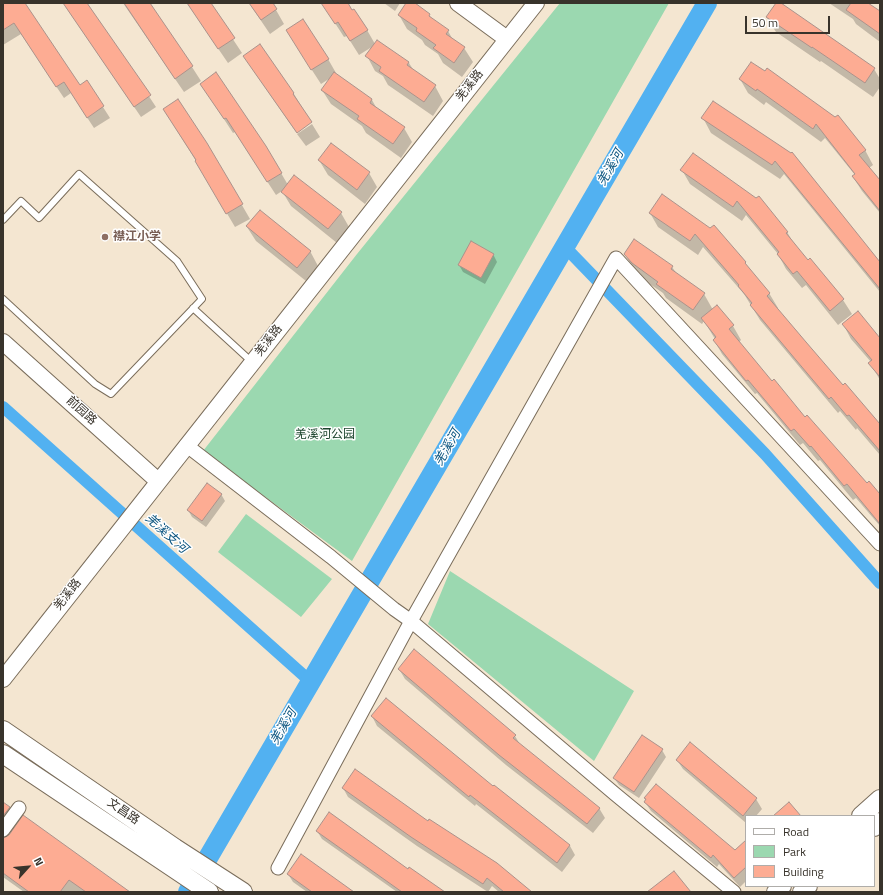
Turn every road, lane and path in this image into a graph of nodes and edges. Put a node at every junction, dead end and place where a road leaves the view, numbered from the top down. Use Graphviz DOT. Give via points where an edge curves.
graph roads {
  1 [pos="458,3"];
  2 [pos="536,3"];
  3 [pos="507,39"];
  4 [pos="3,220"];
  5 [pos="3,299"];
  6 [pos="193,308"];
  7 [pos="3,342"];
  8 [pos="252,362"];
  9 [pos="186,445"];
  10 [pos="155,485"];
  11 [pos="880,544"];
  12 [pos="411,621"];
  13 [pos="3,679"];
  14 [pos="3,730"];
  15 [pos="3,754"];
  16 [pos="880,799"];
  17 [pos="19,808"];
  18 [pos="862,815"];
  19 [pos="3,830"];
  20 [pos="278,868"];
  21 [pos="209,892"];
  22 [pos="243,892"];
  23 [pos="734,892"];
  1 -- 3 [label="street"];
  2 -- 3 [label="street, 羌溪路"];
  3 -- 8 [label="street, 羌溪路"];
  4 -- 6 [label="lane" via="21,200 40,218 79,174 177,261 202,299"];
  5 -- 6 [label="lane" via="95,384 111,394"];
  6 -- 8 [label="lane"];
  7 -- 10 [label="street, 前园路"];
  8 -- 9 [label="street, 羌溪路"];
  9 -- 10 [label="street, 羌溪路"];
  9 -- 12 [label="street"];
  10 -- 13 [label="street, 羌溪路"];
  11 -- 12 [label="street" via="616,258"];
  12 -- 20 [label="street"];
  12 -- 23 [label="street"];
  14 -- 22 [label="main road, 文昌路"];
  15 -- 21 [label="main road, 文昌路"];
  16 -- 18 [label="main road"];
  17 -- 19 [label="street"];
}
